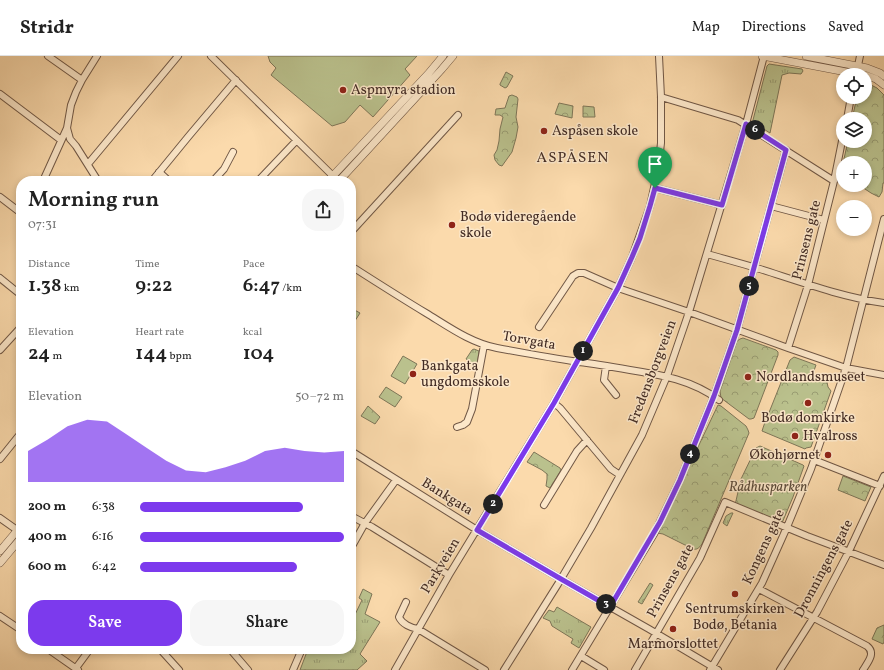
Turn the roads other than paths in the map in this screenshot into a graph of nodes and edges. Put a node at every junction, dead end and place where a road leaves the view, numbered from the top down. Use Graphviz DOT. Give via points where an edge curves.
graph roads {
  1 [pos="48,56"];
  2 [pos="96,56"];
  3 [pos="178,56"];
  4 [pos="211,56"];
  5 [pos="443,56"];
  6 [pos="453,56"];
  7 [pos="660,56"];
  8 [pos="763,56"];
  9 [pos="806,56"];
  10 [pos="860,56"];
  11 [pos="858,66"];
  12 [pos="836,70"];
  13 [pos="884,76"];
  14 [pos="872,78"];
  15 [pos="82,80"];
  16 [pos="236,80"];
  17 [pos="884,85"];
  18 [pos="0,94"];
  19 [pos="661,97"];
  20 [pos="458,116"];
  21 [pos="746,124"];
  22 [pos="66,128"];
  23 [pos="61,140"];
  24 [pos="296,141"];
  25 [pos="841,148"];
  26 [pos="786,150"];
  27 [pos="233,152"];
  28 [pos="88,164"];
  29 [pos="159,172"];
  30 [pos="45,176"];
  31 [pos="95,176"];
  32 [pos="156,176"];
  33 [pos="163,176"];
  34 [pos="218,176"];
  35 [pos="263,176"];
  36 [pos="329,176"];
  37 [pos="337,176"];
  38 [pos="337,176"];
  39 [pos="834,180"];
  40 [pos="655,188"];
  41 [pos="0,197"];
  42 [pos="722,205"];
  43 [pos="770,206"];
  44 [pos="16,209"];
  45 [pos="884,219"];
  46 [pos="824,220"];
  47 [pos="356,227"];
  48 [pos="707,254"];
  49 [pos="754,267"];
  50 [pos="356,269"];
  51 [pos="0,278"];
  52 [pos="808,285"];
  53 [pos="618,288"];
  54 [pos="16,291"];
  55 [pos="864,300"];
  56 [pos="884,303"];
  57 [pos="689,312"];
  58 [pos="539,326"];
  59 [pos="737,330"];
  60 [pos="16,332"];
  61 [pos="484,345"];
  62 [pos="788,348"];
  63 [pos="0,350"];
  64 [pos="577,362"];
  65 [pos="606,366"];
  66 [pos="846,368"];
  67 [pos="884,375"];
  68 [pos="667,376"];
  69 [pos="616,395"];
  70 [pos="716,398"];
  71 [pos="554,403"];
  72 [pos="457,427"];
  73 [pos="16,439"];
  74 [pos="587,440"];
  75 [pos="356,454"];
  76 [pos="0,459"];
  77 [pos="814,460"];
  78 [pos="620,475"];
  79 [pos="884,476"];
  80 [pos="396,480"];
  81 [pos="880,486"];
  82 [pos="544,505"];
  83 [pos="0,518"];
  84 [pos="356,518"];
  85 [pos="365,523"];
  86 [pos="16,526"];
  87 [pos="787,528"];
  88 [pos="477,530"];
  89 [pos="16,532"];
  90 [pos="356,539"];
  91 [pos="16,544"];
  92 [pos="0,551"];
  93 [pos="849,551"];
  94 [pos="0,563"];
  95 [pos="884,565"];
  96 [pos="449,575"];
  97 [pos="561,579"];
  98 [pos="759,589"];
  99 [pos="406,602"];
  100 [pos="610,607"];
  101 [pos="0,616"];
  102 [pos="813,618"];
  103 [pos="16,627"];
  104 [pos="418,629"];
  105 [pos="656,634"];
  106 [pos="55,654"];
  107 [pos="87,654"];
  108 [pos="165,654"];
  109 [pos="236,654"];
  110 [pos="300,654"];
  111 [pos="581,656"];
  112 [pos="711,668"];
  113 [pos="77,669"];
  114 [pos="179,670"];
  115 [pos="248,670"];
  116 [pos="293,670"];
  117 [pos="395,670"];
  118 [pos="484,670"];
  119 [pos="504,670"];
  120 [pos="572,670"];
  121 [pos="604,670"];
  122 [pos="635,670"];
  123 [pos="718,670"];
  124 [pos="780,670"];
  125 [pos="863,670"];
  1 -- 15 [label="street"];
  2 -- 15 [label="street"];
  3 -- 28 [label="street"];
  4 -- 16 [label="street"];
  5 -- 37 [label="street"];
  6 -- 38 [label="street"];
  7 -- 19 [label="street, Parkveien"];
  8 -- 12 [label="street"];
  8 -- 21 [label="street, Fredensborgveien"];
  9 -- 11 [label="street"];
  10 -- 11 [label="street"];
  11 -- 13 [label="street" via="869,68"];
  14 -- 17 [label="street"];
  15 -- 22 [label="street" via="71,105"];
  16 -- 24 [label="street"];
  16 -- 29 [label="street"];
  18 -- 23 [label="street"];
  19 -- 21 [label="street"];
  19 -- 40 [label="street, Parkveien" via="661,151"];
  20 -- 47 [label="street"];
  21 -- 26 [label="street"];
  21 -- 42 [label="street, Fredensborgveien"];
  22 -- 23 [label="street"];
  22 -- 28 [label="street" via="70,139"];
  23 -- 30 [label="street"];
  24 -- 35 [label="street"];
  24 -- 36 [label="street"];
  25 -- 39 [label="street, Prinsens gate"];
  26 -- 39 [label="street"];
  26 -- 43 [label="street"];
  27 -- 34 [label="street"];
  28 -- 31 [label="street"];
  29 -- 32 [label="street"];
  29 -- 33 [label="street"];
  39 -- 46 [label="street, Prinsens gate"];
  40 -- 42 [label="street"];
  40 -- 53 [label="street, Parkveien" via="640,238"];
  41 -- 44 [label="street"];
  42 -- 48 [label="street, Fredensborgveien"];
  43 -- 46 [label="street"];
  43 -- 49 [label="street"];
  45 -- 55 [label="street, Kongens gate"];
  46 -- 52 [label="street, Prinsens gate"];
  48 -- 49 [label="street"];
  48 -- 57 [label="street, Fredensborgveien"];
  49 -- 52 [label="street"];
  49 -- 59 [label="street"];
  50 -- 61 [label="street, Torvgata" via="449,327"];
  51 -- 54 [label="street"];
  52 -- 55 [label="street"];
  52 -- 62 [label="street, Prinsens gate"];
  53 -- 57 [label="street"];
  53 -- 58 [label="street" via="587,273 576,274"];
  53 -- 64 [label="street, Parkveien"];
  55 -- 56 [label="street"];
  55 -- 66 [label="street, Kongens gate"];
  57 -- 59 [label="street"];
  57 -- 68 [label="street, Fredensborgveien"];
  59 -- 62 [label="street"];
  59 -- 70 [label="street"];
  60 -- 63 [label="street"];
  61 -- 64 [label="street, Torvgata"];
  61 -- 72 [label="street" via="472,409 467,422"];
  62 -- 66 [label="street"];
  64 -- 65 [label="street, Torvgata"];
  64 -- 71 [label="street, Parkveien"];
  65 -- 68 [label="street, Torvgata"];
  65 -- 69 [label="street" via="604,380"];
  66 -- 67 [label="street"];
  66 -- 77 [label="street, Kongens gate"];
  68 -- 70 [label="street, Torvgata" via="688,382"];
  68 -- 78 [label="street, Fredensborgveien" via="642,435"];
  70 -- 100 [label="street" via="660,522"];
  71 -- 74 [label="street"];
  71 -- 88 [label="street, Parkveien"];
  73 -- 76 [label="street"];
  74 -- 78 [label="street" via="611,469"];
  74 -- 82 [label="street" via="577,451"];
  75 -- 80 [label="street, Bankgata"];
  77 -- 81 [label="street"];
  77 -- 87 [label="street, Kongens gate"];
  78 -- 97 [label="street, Fredensborgveien"];
  79 -- 81 [label="street, Dronningens gate"];
  80 -- 85 [label="street"];
  80 -- 88 [label="street, Bankgata"];
  81 -- 93 [label="street, Dronningens gate"];
  83 -- 86 [label="street"];
  84 -- 85 [label="street"];
  85 -- 90 [label="street"];
  85 -- 96 [label="street"];
  87 -- 93 [label="street"];
  87 -- 98 [label="street, Kongens gate"];
  87 -- 105 [label="street, Prinsens gate" via="725,502 700,558"];
  88 -- 96 [label="street, Parkveien"];
  88 -- 97 [label="street, Bankgata"];
  89 -- 92 [label="street"];
  91 -- 94 [label="street"];
  93 -- 95 [label="street"];
  93 -- 102 [label="street, Dronningens gate"];
  96 -- 104 [label="street, Parkveien"];
  97 -- 100 [label="street, Bankgata"];
  97 -- 119 [label="street, Fredensborgveien"];
  98 -- 102 [label="street"];
  98 -- 112 [label="street, Kongens gate"];
  99 -- 104 [label="street" via="398,617 400,621"];
  100 -- 105 [label="street, Bankgata"];
  100 -- 111 [label="street"];
  101 -- 103 [label="street"];
  102 -- 124 [label="street, Dronningens gate"];
  102 -- 125 [label="street" via="870,648 872,654"];
  104 -- 117 [label="street, Parkveien"];
  104 -- 118 [label="street"];
  105 -- 112 [label="street, Bankgata"];
  105 -- 122 [label="street, Prinsens gate"];
  106 -- 113 [label="street"];
  107 -- 113 [label="street"];
  108 -- 114 [label="street"];
  109 -- 115 [label="street"];
  110 -- 116 [label="street"];
  111 -- 120 [label="street"];
  111 -- 121 [label="street"];
  112 -- 123 [label="street, Bankgata"];
}
